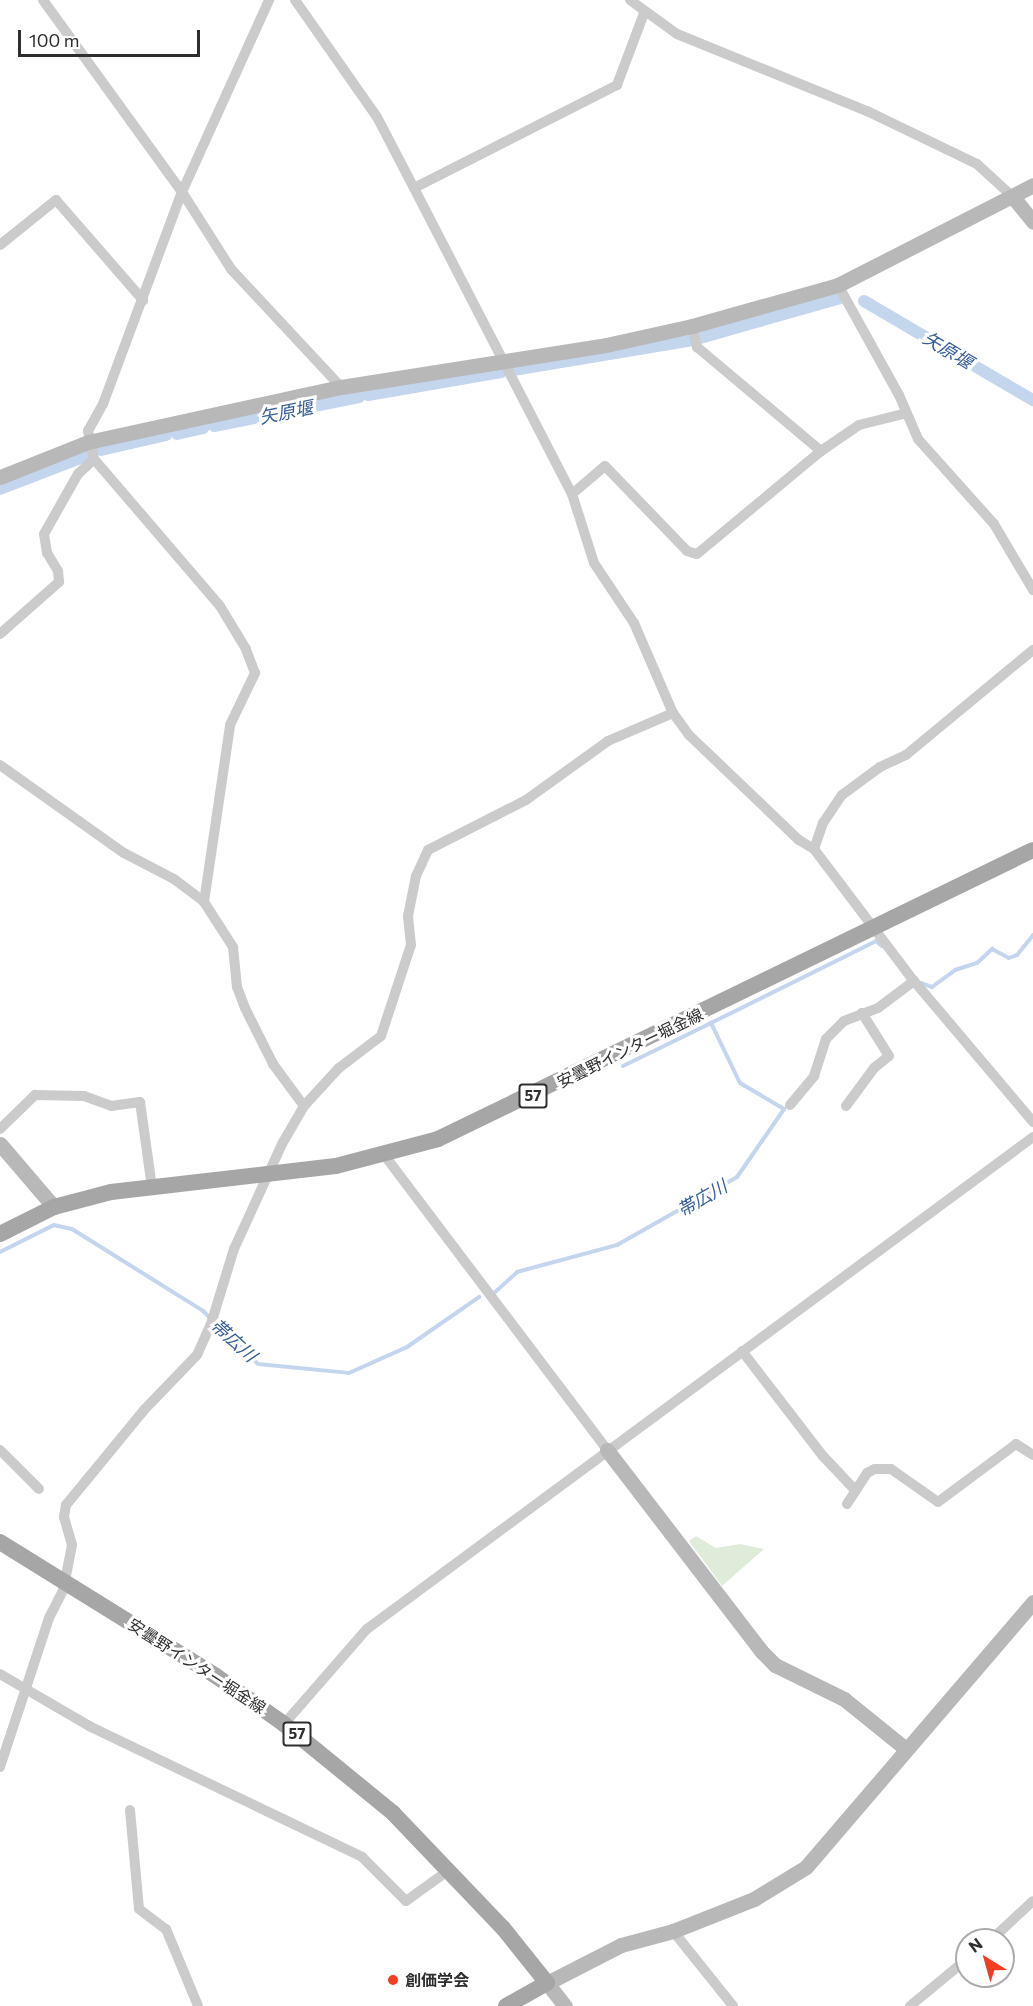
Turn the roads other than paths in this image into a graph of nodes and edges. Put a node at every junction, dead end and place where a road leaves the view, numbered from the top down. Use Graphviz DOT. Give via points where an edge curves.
graph roads {
  1 [pos="43,0"];
  2 [pos="269,0"];
  3 [pos="295,0"];
  4 [pos="633,1"];
  5 [pos="644,13"];
  6 [pos="1033,186"];
  7 [pos="414,188"];
  8 [pos="182,192"];
  9 [pos="1013,196"];
  10 [pos="1033,222"];
  11 [pos="0,245"];
  12 [pos="838,285"];
  13 [pos="143,300"];
  14 [pos="692,326"];
  15 [pos="503,359"];
  16 [pos="341,387"];
  17 [pos="907,413"];
  18 [pos="88,442"];
  19 [pos="821,451"];
  20 [pos="94,459"];
  21 [pos="0,477"];
  22 [pos="572,494"];
  23 [pos="1033,590"];
  24 [pos="0,634"];
  25 [pos="1033,650"];
  26 [pos="673,713"];
  27 [pos="0,765"];
  28 [pos="814,849"];
  29 [pos="1033,850"];
  30 [pos="204,902"];
  31 [pos="876,928"];
  32 [pos="914,981"];
  33 [pos="862,1013"];
  34 [pos="790,1105"];
  35 [pos="304,1106"];
  36 [pos="846,1106"];
  37 [pos="1033,1122"];
  38 [pos="0,1129"];
  39 [pos="1033,1137"];
  40 [pos="0,1144"];
  41 [pos="385,1156"];
  42 [pos="270,1175"];
  43 [pos="152,1187"];
  44 [pos="54,1207"];
  45 [pos="0,1234"];
  46 [pos="742,1351"];
  47 [pos="0,1450"];
  48 [pos="606,1450"];
  49 [pos="1033,1455"];
  50 [pos="39,1489"];
  51 [pos="855,1490"];
  52 [pos="847,1504"];
  53 [pos="0,1542"];
  54 [pos="65,1582"];
  55 [pos="1033,1602"];
  56 [pos="0,1674"];
  57 [pos="26,1689"];
  58 [pos="285,1724"];
  59 [pos="906,1749"];
  60 [pos="0,1767"];
  61 [pos="130,1810"];
  62 [pos="450,1870"];
  63 [pos="1033,1902"];
  64 [pos="1004,1928"];
  65 [pos="673,1931"];
  66 [pos="955,1969"];
  67 [pos="547,1983"];
  68 [pos="198,2006"];
  69 [pos="506,2006"];
  70 [pos="565,2006"];
  71 [pos="733,2006"];
  72 [pos="910,2006"];
  1 -- 8 [label="street"];
  2 -- 8 [label="street"];
  3 -- 7 [label="street" via="377,117"];
  4 -- 5 [label="street"];
  5 -- 7 [label="street" via="616,85"];
  5 -- 9 [label="street" via="677,34 867,111 977,164"];
  6 -- 9 [label="street"];
  7 -- 15 [label="street"];
  8 -- 13 [label="street"];
  8 -- 16 [label="street" via="231,269"];
  9 -- 10 [label="street"];
  9 -- 12 [label="street"];
  11 -- 13 [label="street" via="56,200"];
  12 -- 14 [label="street"];
  12 -- 17 [label="street"];
  13 -- 18 [label="street" via="103,404 88,431"];
  14 -- 15 [label="street" via="606,345"];
  14 -- 19 [label="street" via="697,347"];
  15 -- 16 [label="street"];
  15 -- 22 [label="street"];
  16 -- 18 [label="street"];
  17 -- 19 [label="street" via="859,425"];
  17 -- 23 [label="street" via="918,439 994,525"];
  18 -- 20 [label="street"];
  18 -- 21 [label="street"];
  19 -- 22 [label="street" via="697,554 687,551 605,466"];
  20 -- 24 [label="street" via="78,474 44,534 46,553 58,571 59,582"];
  20 -- 30 [label="street" via="220,606 246,649 255,673 230,725"];
  22 -- 26 [label="street" via="594,563 634,623"];
  25 -- 28 [label="street" via="906,754 880,767 842,795 823,824"];
  26 -- 28 [label="street" via="690,735 799,840"];
  26 -- 35 [label="street" via="608,741 526,800 428,850 416,876 408,916 411,945 381,1036 339,1068"];
  27 -- 30 [label="street" via="124,854 174,879"];
  28 -- 31 [label="street"];
  29 -- 31 [label="main road, 安曇野インター堀金線 / 57"];
  30 -- 35 [label="street" via="233,947 237,987 254,1027 273,1064"];
  31 -- 32 [label="street"];
  31 -- 41 [label="main road, 安曇野インター堀金線 / 57" via="471,1126"];
  32 -- 33 [label="street" via="878,1008"];
  32 -- 37 [label="street"];
  33 -- 34 [label="street" via="844,1022 826,1039 814,1076"];
  33 -- 36 [label="street" via="889,1056 874,1068"];
  35 -- 42 [label="street"];
  38 -- 43 [label="street" via="35,1095 84,1096 111,1106 140,1102"];
  39 -- 46 [label="street"];
  40 -- 44 [label="street"];
  41 -- 42 [label="main road, 安曇野インター堀金線 / 57"];
  41 -- 48 [label="street"];
  42 -- 43 [label="main road, 安曇野インター堀金線 / 57"];
  42 -- 54 [label="street" via="234,1249 211,1324 197,1355 144,1410 66,1505 64,1517 72,1545"];
  43 -- 44 [label="main road, 安曇野インター堀金線 / 57" via="111,1192"];
  44 -- 45 [label="main road, 安曇野インター堀金線 / 57"];
  46 -- 48 [label="street"];
  46 -- 51 [label="street" via="823,1456"];
  47 -- 50 [label="street"];
  48 -- 58 [label="street" via="367,1629"];
  48 -- 59 [label="street" via="760,1651 776,1665 844,1699"];
  49 -- 51 [label="street" via="1016,1444 938,1502 891,1469 867,1473"];
  51 -- 52 [label="street"];
  53 -- 54 [label="main road, 安曇野インター堀金線 / 57"];
  54 -- 57 [label="street"];
  54 -- 58 [label="main road, 安曇野インター堀金線 / 57"];
  55 -- 59 [label="street"];
  56 -- 57 [label="street"];
  57 -- 60 [label="street"];
  57 -- 62 [label="street" via="91,1727 362,1857 406,1901"];
  58 -- 62 [label="main road, 安曇野インター堀金線 / 57" via="393,1813"];
  59 -- 65 [label="street" via="806,1867 754,1899"];
  61 -- 68 [label="street" via="139,1909 166,1929"];
  62 -- 67 [label="main road, 安曇野インター堀金線 / 57"];
  63 -- 64 [label="street"];
  65 -- 67 [label="street" via="621,1945"];
  65 -- 71 [label="street"];
  66 -- 72 [label="street"];
  67 -- 69 [label="main road"];
  67 -- 70 [label="street"];
}
